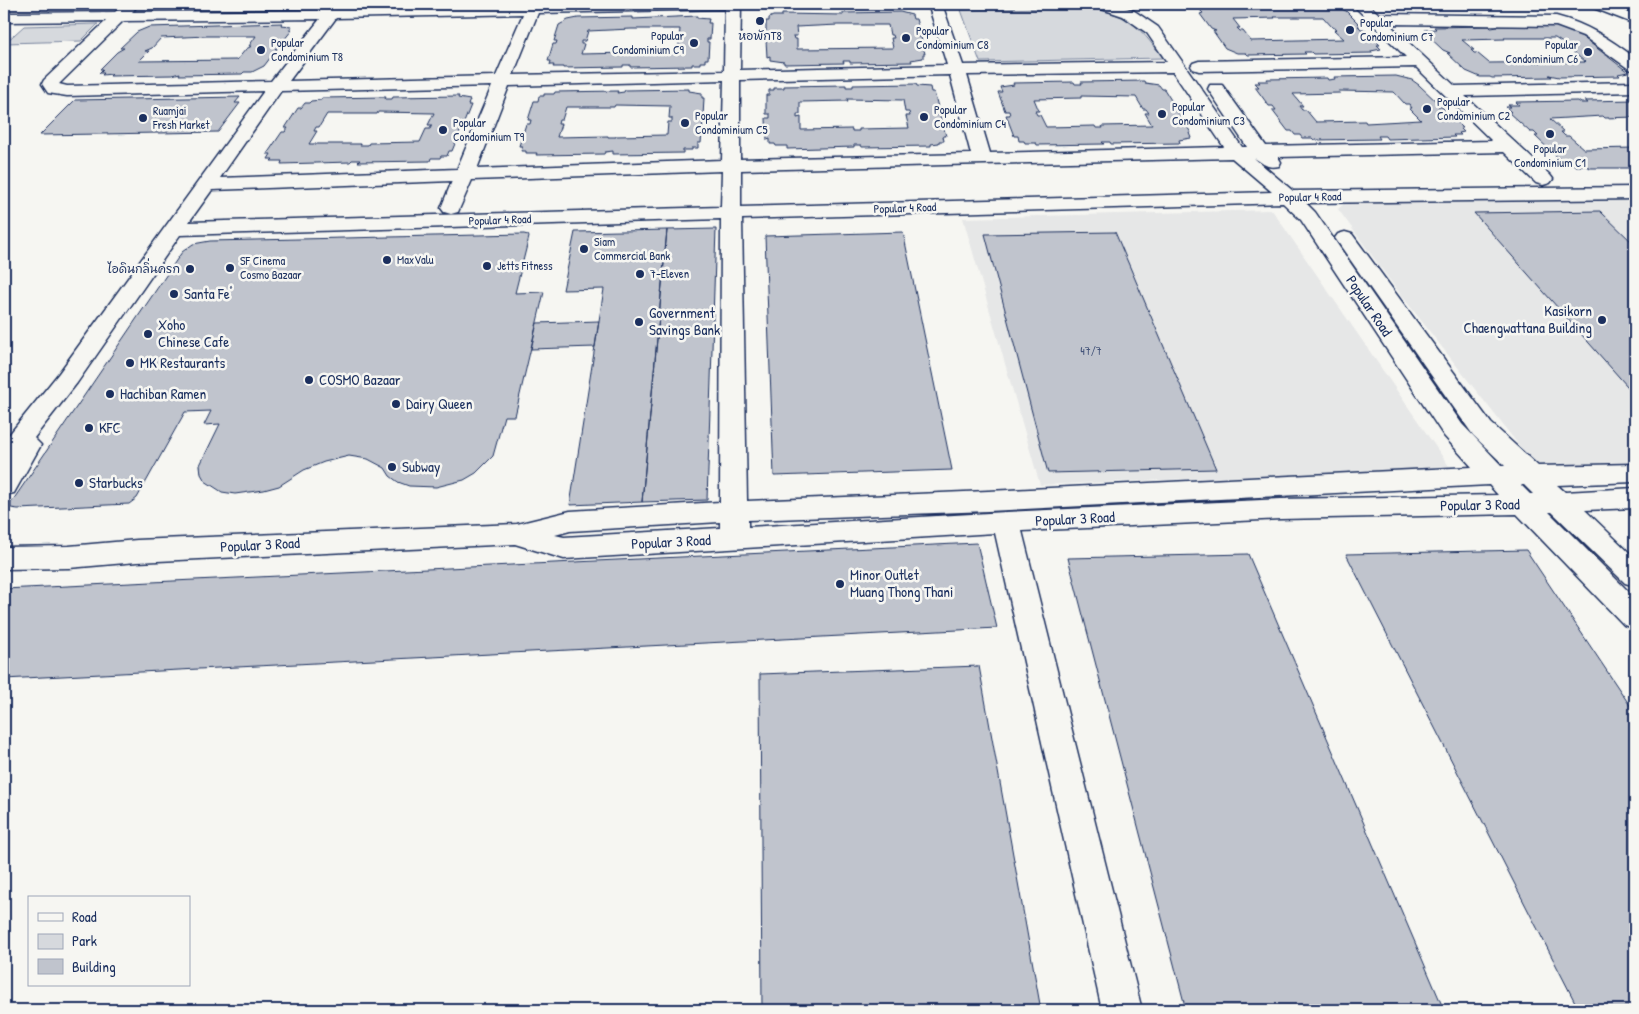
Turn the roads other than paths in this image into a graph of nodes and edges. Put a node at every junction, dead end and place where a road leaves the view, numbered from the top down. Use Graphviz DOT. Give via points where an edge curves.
graph roads {
  1 [pos="386,4"];
  2 [pos="734,4"];
  3 [pos="935,4"];
  4 [pos="1101,4"];
  5 [pos="1136,4"];
  6 [pos="1359,4"];
  7 [pos="1596,4"];
  8 [pos="125,9"];
  9 [pos="335,9"];
  10 [pos="532,9"];
  11 [pos="4,10"];
  12 [pos="4,18"];
  13 [pos="1375,19"];
  14 [pos="1635,20"];
  15 [pos="1173,31"];
  16 [pos="1189,52"];
  17 [pos="1421,62"];
  18 [pos="1200,66"];
  19 [pos="1635,66"];
  20 [pos="1178,67"];
  21 [pos="957,70"];
  22 [pos="731,75"];
  23 [pos="504,82"];
  24 [pos="276,86"];
  25 [pos="1635,87"];
  26 [pos="1451,91"];
  27 [pos="1509,146"];
  28 [pos="1237,153"];
  29 [pos="1261,153"];
  30 [pos="982,159"];
  31 [pos="730,165"];
  32 [pos="464,174"];
  33 [pos="1544,179"];
  34 [pos="1635,179"];
  35 [pos="1603,180"];
  36 [pos="208,184"];
  37 [pos="1293,190"];
  38 [pos="1627,193"];
  39 [pos="732,206"];
  40 [pos="451,208"];
  41 [pos="179,223"];
  42 [pos="68,378"];
  43 [pos="4,459"];
  44 [pos="1635,473"];
  45 [pos="1496,475"];
  46 [pos="1531,476"];
  47 [pos="4,486"];
  48 [pos="1635,498"];
  49 [pos="1560,502"];
  50 [pos="1524,504"];
  51 [pos="1006,522"];
  52 [pos="734,524"];
  53 [pos="4,558"];
  54 [pos="1635,575"];
  55 [pos="1635,617"];
  56 [pos="1122,1010"];
  1 -- 9 [label="street"];
  2 -- 10 [label="street"];
  2 -- 22 [label="street"];
  3 -- 21 [label="street"];
  4 -- 20 [label="street, Popular Road" via="1128,13 1153,30"];
  5 -- 15 [label="street" via="1160,18"];
  6 -- 13 [label="street"];
  7 -- 14 [label="street"];
  8 -- 9 [label="street"];
  8 -- 11 [label="street"];
  8 -- 12 [label="street"];
  8 -- 24 [label="street" via="61,71 50,84 54,89"];
  9 -- 10 [label="street"];
  9 -- 24 [label="street"];
  10 -- 23 [label="street"];
  13 -- 17 [label="street"];
  13 -- 19 [label="street" via="1556,20 1593,34"];
  16 -- 18 [label="street, Popular Road"];
  17 -- 18 [label="street"];
  17 -- 26 [label="street"];
  18 -- 29 [label="street, Popular Road"];
  20 -- 21 [label="street"];
  20 -- 28 [label="street, Popular Road"];
  21 -- 22 [label="street"];
  21 -- 30 [label="street"];
  22 -- 23 [label="street"];
  22 -- 31 [label="street"];
  23 -- 24 [label="street"];
  23 -- 32 [label="street"];
  24 -- 36 [label="street"];
  25 -- 26 [label="street"];
  26 -- 27 [label="street"];
  27 -- 29 [label="street"];
  27 -- 33 [label="street"];
  28 -- 29 [label="street"];
  28 -- 30 [label="street"];
  28 -- 37 [label="street, Popular Road"];
  29 -- 37 [label="street, Popular Road"];
  30 -- 31 [label="street"];
  31 -- 32 [label="street"];
  31 -- 39 [label="street"];
  32 -- 36 [label="street"];
  32 -- 40 [label="street"];
  33 -- 35 [label="street, Popular 4 Road"];
  33 -- 37 [label="street, Popular 4 Road"];
  34 -- 35 [label="street, Popular 4 Road"];
  35 -- 38 [label="street"];
  36 -- 41 [label="street"];
  37 -- 38 [label="street, Popular 4 Road"];
  37 -- 39 [label="street, Popular 4 Road"];
  37 -- 45 [label="street, Popular Road" via="1453,430"];
  37 -- 46 [label="street, Popular Road" via="1329,215 1482,428"];
  39 -- 40 [label="street, Popular 4 Road"];
  39 -- 41 [label="street, Popular 4 Road"];
  39 -- 52 [label="street"];
  40 -- 41 [label="street, Popular 4 Road"];
  41 -- 42 [label="street"];
  42 -- 43 [label="street"];
  42 -- 47 [label="street"];
  44 -- 46 [label="street, Popular 3 Road"];
  45 -- 46 [label="street, Popular 3 Road"];
  45 -- 50 [label="street, Popular Road"];
  45 -- 52 [label="street, Popular 3 Road" via="1005,500"];
  46 -- 49 [label="street, Popular Road"];
  48 -- 49 [label="street, Popular 3 Road"];
  49 -- 50 [label="street, Popular 3 Road"];
  49 -- 54 [label="street, Popular Road"];
  50 -- 51 [label="street, Popular 3 Road" via="1281,509"];
  50 -- 55 [label="street, Popular Road"];
  51 -- 52 [label="street, Popular 3 Road"];
  51 -- 56 [label="street"];
  52 -- 53 [label="street, Popular 3 Road" via="564,548 517,534"];
}
